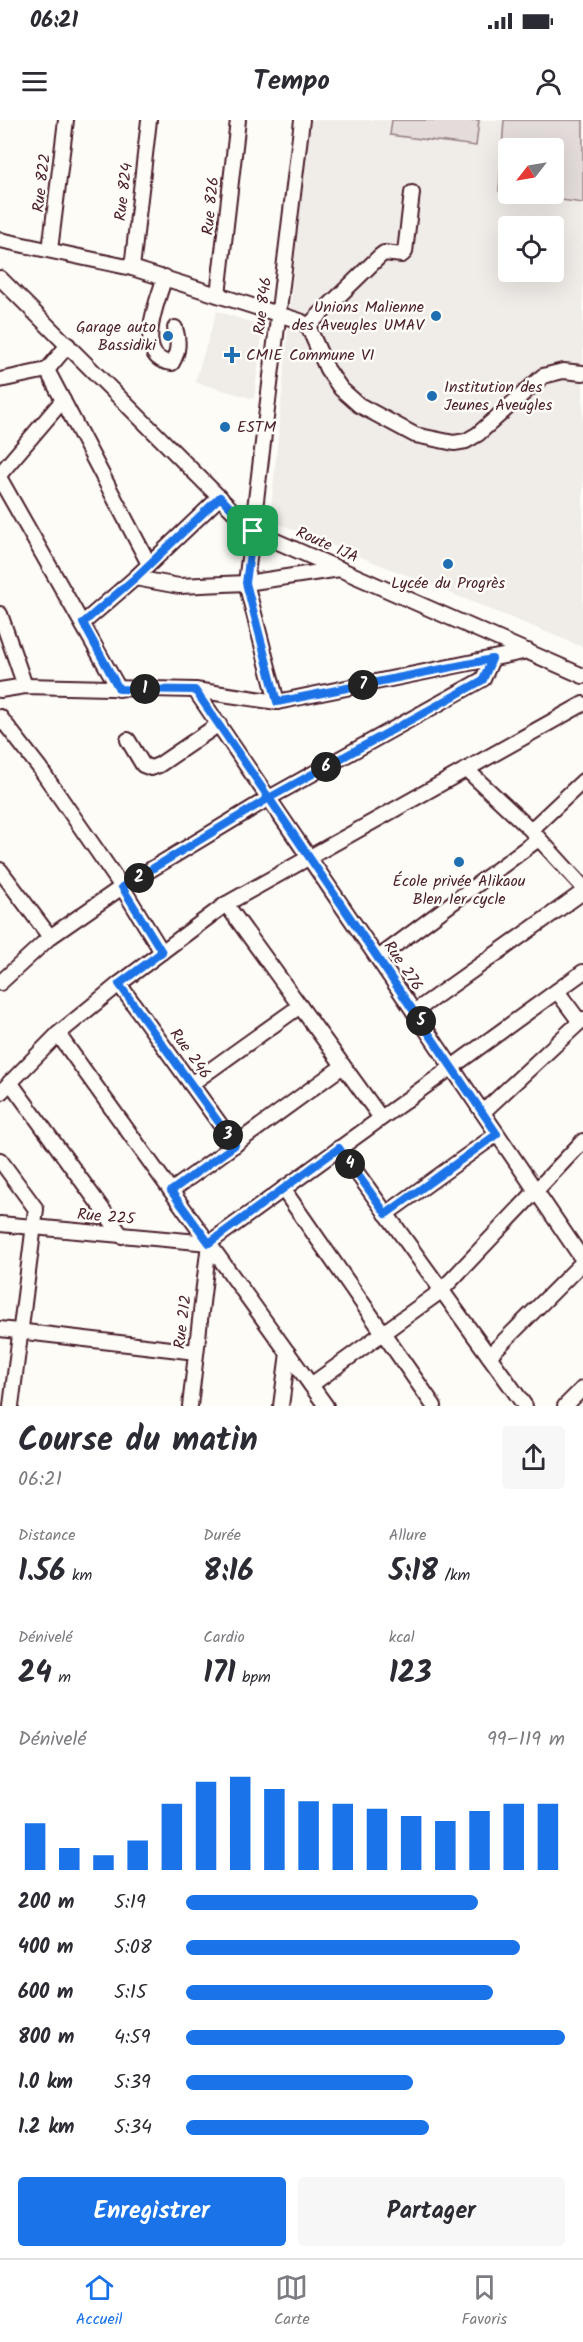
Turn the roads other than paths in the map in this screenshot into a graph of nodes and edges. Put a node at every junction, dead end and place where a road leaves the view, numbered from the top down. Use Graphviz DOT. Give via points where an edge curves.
graph roads {
  1 [pos="66,120"];
  2 [pos="149,120"];
  3 [pos="238,120"];
  4 [pos="302,120"];
  5 [pos="412,192"];
  6 [pos="0,240"];
  7 [pos="50,250"];
  8 [pos="132,268"];
  9 [pos="165,277"];
  10 [pos="0,278"];
  11 [pos="6,290"];
  12 [pos="218,295"];
  13 [pos="278,316"];
  14 [pos="309,326"];
  15 [pos="175,328"];
  16 [pos="68,345"];
  17 [pos="47,370"];
  18 [pos="583,373"];
  19 [pos="0,380"];
  20 [pos="63,400"];
  21 [pos="0,474"];
  22 [pos="0,479"];
  23 [pos="220,497"];
  24 [pos="253,531"];
  25 [pos="149,564"];
  26 [pos="340,569"];
  27 [pos="135,578"];
  28 [pos="246,583"];
  29 [pos="0,614"];
  30 [pos="83,623"];
  31 [pos="528,651"];
  32 [pos="492,659"];
  33 [pos="583,676"];
  34 [pos="25,686"];
  35 [pos="119,689"];
  36 [pos="0,690"];
  37 [pos="195,690"];
  38 [pos="277,702"];
  39 [pos="583,704"];
  40 [pos="0,717"];
  41 [pos="219,724"];
  42 [pos="128,740"];
  43 [pos="467,770"];
  44 [pos="583,781"];
  45 [pos="269,798"];
  46 [pos="534,835"];
  47 [pos="310,858"];
  48 [pos="0,870"];
  49 [pos="122,887"];
  50 [pos="583,887"];
  51 [pos="583,892"];
  52 [pos="226,904"];
  53 [pos="50,938"];
  54 [pos="162,952"];
  55 [pos="378,958"];
  56 [pos="583,972"];
  57 [pos="0,983"];
  58 [pos="119,984"];
  59 [pos="557,991"];
  60 [pos="300,1006"];
  61 [pos="414,1012"];
  62 [pos="581,1021"];
  63 [pos="58,1034"];
  64 [pos="343,1066"];
  65 [pos="452,1067"];
  66 [pos="10,1082"];
  67 [pos="191,1084"];
  68 [pos="0,1093"];
  69 [pos="483,1112"];
  70 [pos="381,1118"];
  71 [pos="497,1134"];
  72 [pos="583,1141"];
  73 [pos="235,1145"];
  74 [pos="339,1148"];
  75 [pos="0,1161"];
  76 [pos="283,1189"];
  77 [pos="171,1191"];
  78 [pos="536,1191"];
  79 [pos="386,1214"];
  80 [pos="0,1224"];
  81 [pos="33,1227"];
  82 [pos="122,1236"];
  83 [pos="209,1243"];
  84 [pos="583,1261"];
  85 [pos="441,1291"];
  86 [pos="0,1329"];
  87 [pos="20,1332"];
  88 [pos="383,1333"];
  89 [pos="196,1352"];
  90 [pos="288,1353"];
  91 [pos="489,1356"];
  92 [pos="311,1385"];
  93 [pos="583,1388"];
  94 [pos="11,1406"];
  95 [pos="190,1406"];
  96 [pos="281,1406"];
  97 [pos="326,1406"];
  98 [pos="434,1406"];
  99 [pos="525,1406"];
  100 [pos="565,1406"];
  1 -- 7 [label="street, Rue 822"];
  2 -- 8 [label="street, Rue 824"];
  3 -- 12 [label="street, Rue 826"];
  4 -- 13 [label="street, Rue 846"];
  5 -- 14 [label="street" via="405,252 380,255"];
  6 -- 7 [label="street"];
  7 -- 8 [label="street"];
  8 -- 9 [label="street"];
  9 -- 12 [label="street"];
  9 -- 15 [label="street" via="149,335 162,362 172,363 177,353"];
  10 -- 11 [label="street, Route IJA"];
  11 -- 16 [label="street, Route IJA"];
  12 -- 13 [label="street"];
  13 -- 14 [label="street"];
  13 -- 24 [label="street, Rue 846"];
  14 -- 18 [label="street" via="327,369 359,405 416,435 454,443 478,434 543,376 563,371"];
  16 -- 17 [label="street"];
  16 -- 23 [label="street, Route IJA"];
  17 -- 19 [label="street"];
  17 -- 20 [label="street"];
  20 -- 21 [label="street"];
  20 -- 25 [label="street"];
  22 -- 30 [label="street"];
  23 -- 24 [label="street, Route IJA"];
  23 -- 25 [label="street"];
  24 -- 26 [label="street, Route IJA"];
  24 -- 28 [label="street, Rue 846"];
  25 -- 27 [label="street"];
  26 -- 28 [label="street"];
  26 -- 31 [label="street, Route IJA"];
  27 -- 28 [label="street" via="179,586"];
  27 -- 30 [label="street"];
  28 -- 38 [label="street"];
  29 -- 34 [label="street"];
  30 -- 35 [label="street"];
  31 -- 32 [label="street"];
  31 -- 33 [label="street, Route IJA"];
  32 -- 38 [label="street"];
  32 -- 45 [label="street" via="483,680"];
  34 -- 35 [label="street"];
  34 -- 36 [label="street"];
  35 -- 37 [label="street"];
  37 -- 38 [label="street"];
  37 -- 41 [label="street, Rue 276"];
  39 -- 43 [label="street"];
  40 -- 49 [label="street"];
  41 -- 42 [label="street" via="151,768 143,765"];
  41 -- 45 [label="street, Rue 276"];
  43 -- 46 [label="street"];
  43 -- 47 [label="street"];
  44 -- 46 [label="street"];
  45 -- 47 [label="street, Rue 276"];
  45 -- 49 [label="street"];
  46 -- 50 [label="street"];
  46 -- 55 [label="street"];
  47 -- 52 [label="street"];
  47 -- 55 [label="street, Rue 276"];
  48 -- 53 [label="street"];
  49 -- 53 [label="street"];
  49 -- 54 [label="street"];
  51 -- 61 [label="street"];
  52 -- 54 [label="street"];
  52 -- 60 [label="street"];
  53 -- 57 [label="street"];
  54 -- 58 [label="street"];
  55 -- 61 [label="street, Rue 276"];
  56 -- 59 [label="street"];
  58 -- 63 [label="street"];
  58 -- 67 [label="street, Rue 246"];
  59 -- 62 [label="street"];
  59 -- 65 [label="street"];
  60 -- 64 [label="street"];
  60 -- 67 [label="street"];
  61 -- 65 [label="street, Rue 276"];
  62 -- 69 [label="street"];
  63 -- 66 [label="street"];
  63 -- 77 [label="street"];
  64 -- 70 [label="street"];
  64 -- 73 [label="street"];
  65 -- 69 [label="street, Rue 276"];
  65 -- 70 [label="street"];
  66 -- 68 [label="street"];
  66 -- 82 [label="street"];
  67 -- 73 [label="street, Rue 246"];
  69 -- 71 [label="street, Rue 276"];
  70 -- 74 [label="street"];
  71 -- 78 [label="street, Rue 276"];
  71 -- 79 [label="street"];
  72 -- 78 [label="street"];
  73 -- 77 [label="street"];
  74 -- 76 [label="street"];
  74 -- 79 [label="street"];
  75 -- 81 [label="street" via="36,1209"];
  76 -- 83 [label="street"];
  76 -- 88 [label="street"];
  77 -- 83 [label="street"];
  78 -- 84 [label="street, Rue 276"];
  78 -- 85 [label="street"];
  79 -- 85 [label="street"];
  80 -- 81 [label="street, Rue 225"];
  81 -- 82 [label="street, Rue 225"];
  81 -- 87 [label="street"];
  82 -- 83 [label="street, Rue 225"];
  83 -- 89 [label="street, Rue 212"];
  83 -- 90 [label="street"];
  84 -- 91 [label="street"];
  85 -- 88 [label="street"];
  85 -- 91 [label="street"];
  86 -- 87 [label="street"];
  87 -- 89 [label="street"];
  87 -- 94 [label="street"];
  88 -- 92 [label="street"];
  88 -- 98 [label="street"];
  89 -- 95 [label="street, Rue 212"];
  90 -- 92 [label="street"];
  90 -- 96 [label="street"];
  91 -- 99 [label="street"];
  92 -- 97 [label="street"];
  93 -- 100 [label="street"];
}
